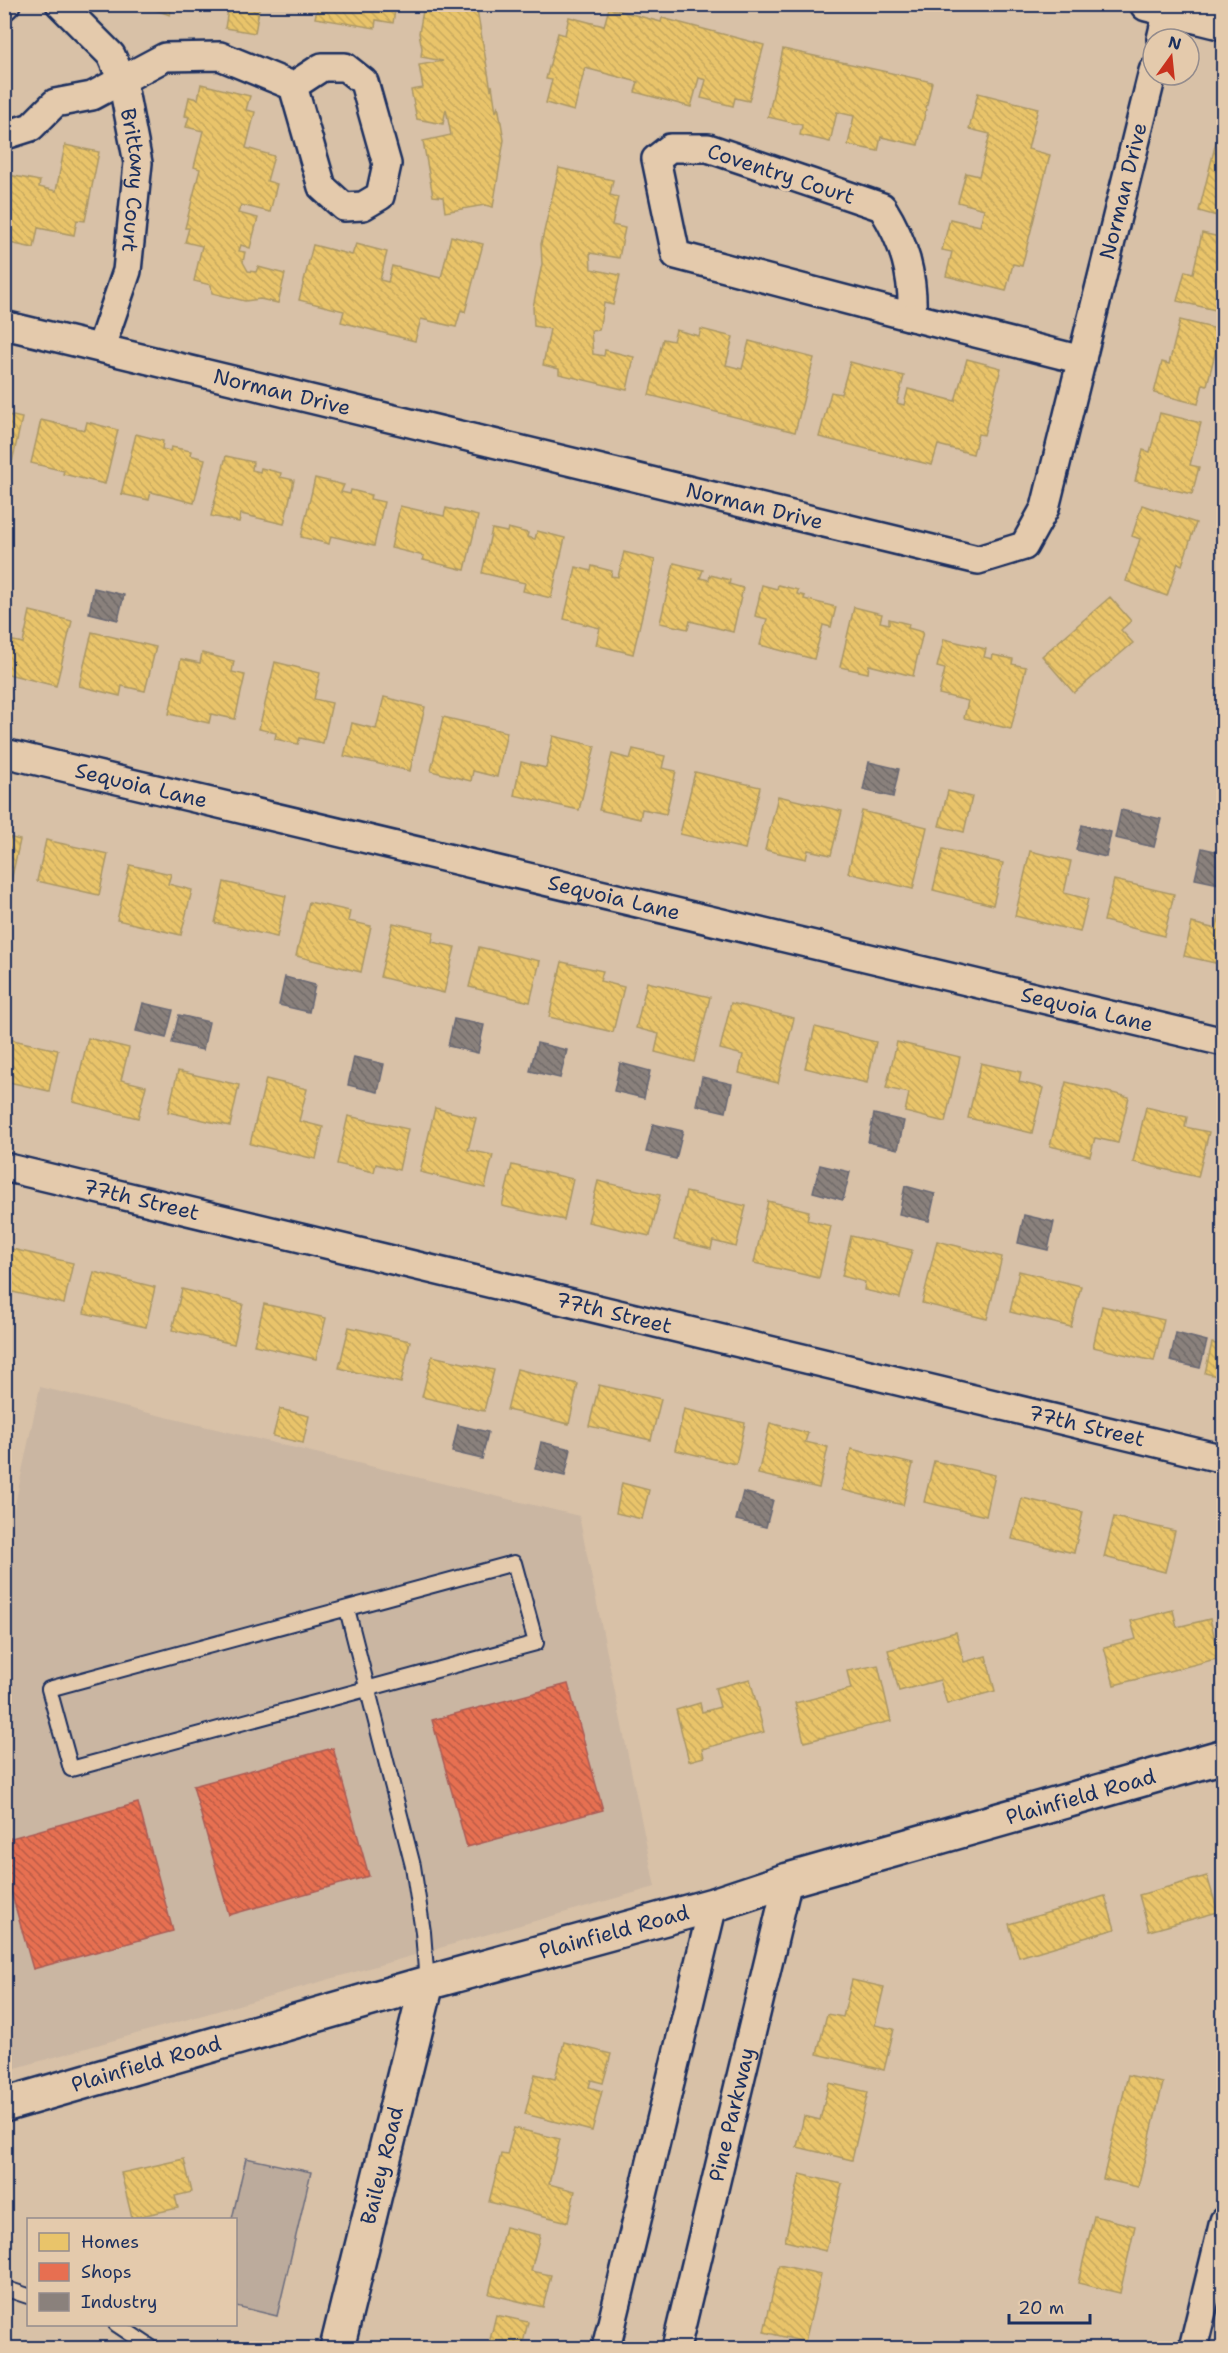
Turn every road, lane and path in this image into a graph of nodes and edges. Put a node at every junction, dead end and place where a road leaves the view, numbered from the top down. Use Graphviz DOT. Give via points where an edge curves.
graph roads {
  1 [pos="60,4"];
  2 [pos="1159,18"];
  3 [pos="1224,23"];
  4 [pos="122,80"];
  5 [pos="293,86"];
  6 [pos="1149,87"];
  7 [pos="4,131"];
  8 [pos="912,317"];
  9 [pos="4,325"];
  10 [pos="101,347"];
  11 [pos="1082,360"];
  12 [pos="4,753"];
  13 [pos="1224,1042"];
  14 [pos="4,1167"];
  15 [pos="1224,1459"];
  16 [pos="347,1609"];
  17 [pos="369,1689"];
  18 [pos="1224,1756"];
  19 [pos="788,1880"];
  20 [pos="713,1905"];
  21 [pos="427,1983"];
  22 [pos="4,2104"];
  23 [pos="1224,2221"];
  24 [pos="4,2288"];
  25 [pos="27,2296"];
  26 [pos="118,2326"];
  27 [pos="152,2349"];
  28 [pos="337,2349"];
  29 [pos="606,2349"];
  30 [pos="676,2349"];
  31 [pos="1192,2349"];
  1 -- 4 [label="street, Brittany Court" via="111,55"];
  2 -- 3 [label="main road"];
  4 -- 5 [label="street" via="165,57 220,56"];
  4 -- 7 [label="street, Brittany Court" via="92,96 55,103 31,127 9,134"];
  4 -- 10 [label="street, Brittany Court" via="138,163 127,271"];
  5 -- 5 [label="street" via="322,67 345,67 364,82 387,164 380,196 363,206 344,207 322,187"];
  6 -- 11 [label="street, Norman Drive"];
  8 -- 8 [label="street, Coventry Court" via="676,255 656,159 670,148 708,148 882,207 906,257 914,291"];
  8 -- 11 [label="street, Coventry Court"];
  9 -- 10 [label="street, Norman Drive"];
  10 -- 11 [label="street, Norman Drive" via="978,560 1024,546 1045,508"];
  12 -- 13 [label="street, Sequoia Lane"];
  14 -- 15 [label="street, 77th Street"];
  16 -- 17 [label="lane"];
  16 -- 17 [label="lane" via="514,1563 537,1643"];
  16 -- 17 [label="lane" via="49,1689 71,1769"];
  17 -- 21 [label="lane" via="413,1866"];
  18 -- 19 [label="main road, Plainfield Road"];
  19 -- 20 [label="main road, Plainfield Road"];
  19 -- 30 [label="street, Pine Parkway"];
  20 -- 21 [label="main road, Plainfield Road"];
  20 -- 29 [label="street"];
  21 -- 22 [label="main road, Plainfield Road"];
  21 -- 28 [label="main road, Bailey Road"];
  23 -- 31 [label="street"];
  24 -- 25 [label="lane"];
  26 -- 27 [label="lane"];
}
